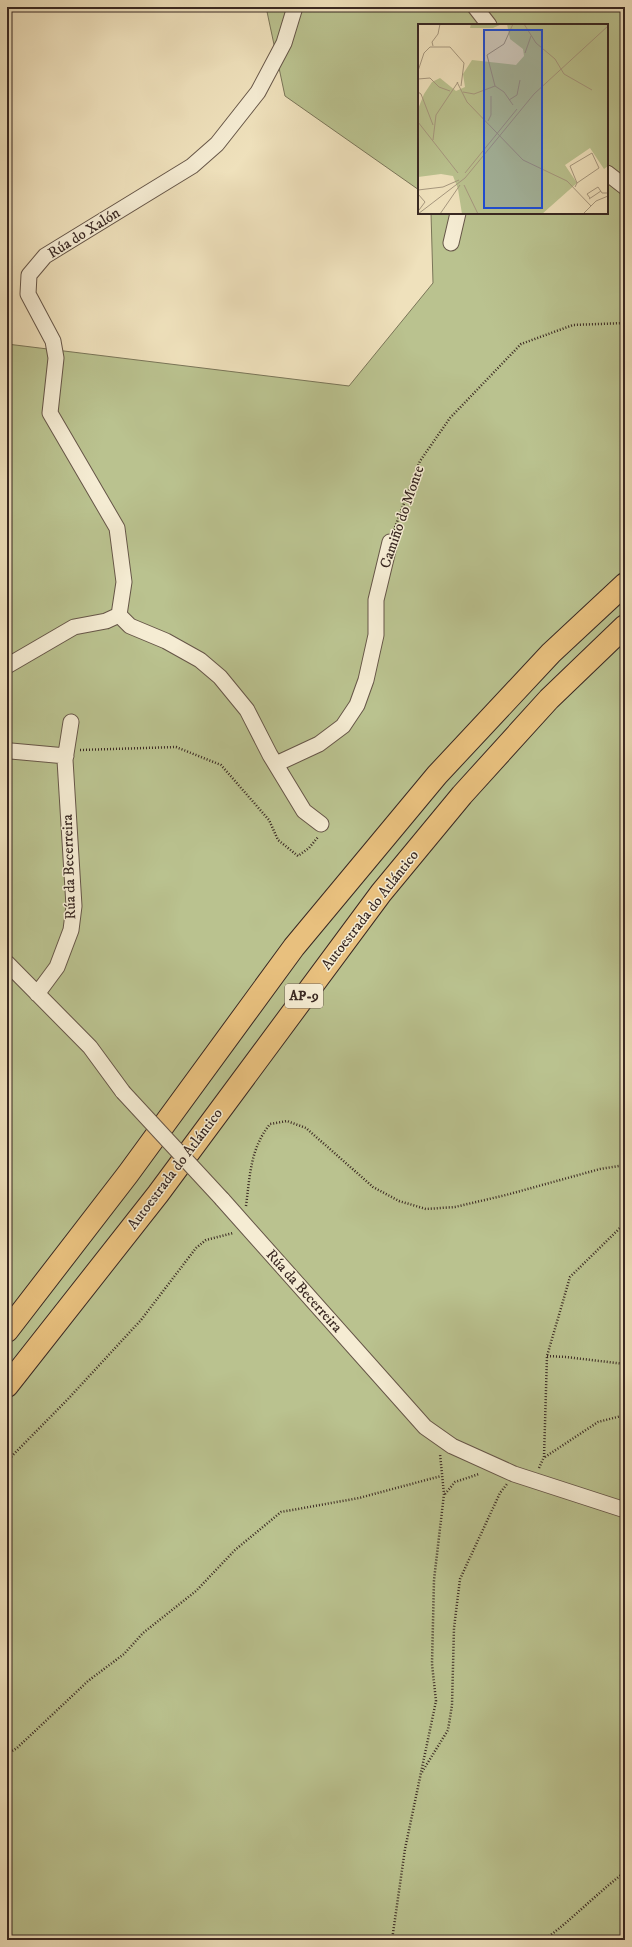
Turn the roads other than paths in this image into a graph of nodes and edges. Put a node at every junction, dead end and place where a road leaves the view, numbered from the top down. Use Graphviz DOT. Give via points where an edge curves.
graph roads {
  1 [pos="295,7"];
  2 [pos="476,7"];
  3 [pos="488,24"];
  4 [pos="608,174"];
  5 [pos="625,187"];
  6 [pos="458,214"];
  7 [pos="452,243"];
  8 [pos="390,542"];
  9 [pos="625,584"];
  10 [pos="119,615"];
  11 [pos="625,626"];
  12 [pos="7,666"];
  13 [pos="71,722"];
  14 [pos="11,751"];
  15 [pos="67,753"];
  16 [pos="276,764"];
  17 [pos="321,824"];
  18 [pos="7,964"];
  19 [pos="37,994"];
  20 [pos="7,1331"];
  21 [pos="7,1386"];
  22 [pos="625,1510"];
  1 -- 10 [label="street, Rúa do Xalón" via="284,43 258,92 217,144 192,166 46,256 29,275 28,294 53,341 56,358 50,413 117,528 124,582"];
  2 -- 3 [label="street"];
  4 -- 5 [label="street"];
  6 -- 7 [label="street"];
  8 -- 16 [label="street, Camiño do Monte" via="376,600 376,635 366,680 357,705 343,726 319,744"];
  9 -- 20 [label="highway, AP-9" via="551,654 437,775 294,946 128,1174"];
  10 -- 12 [label="street" via="106,621 74,627"];
  10 -- 16 [label="street" via="130,626 166,641 200,660 220,677 247,710"];
  11 -- 21 [label="highway, Autoestrada do Atlántico / AP-9" via="549,699 472,783 381,893 158,1194"];
  13 -- 15 [label="street, Rúa da Becerreira"];
  14 -- 15 [label="street"];
  15 -- 19 [label="street, Rúa da Becerreira" via="74,906 71,930 57,967"];
  16 -- 17 [label="street" via="304,811"];
  18 -- 19 [label="street, Rúa da Becerreira"];
  19 -- 22 [label="street, Rúa da Becerreira, bridge" via="90,1047 123,1092 425,1427 452,1446 499,1468"];
}
